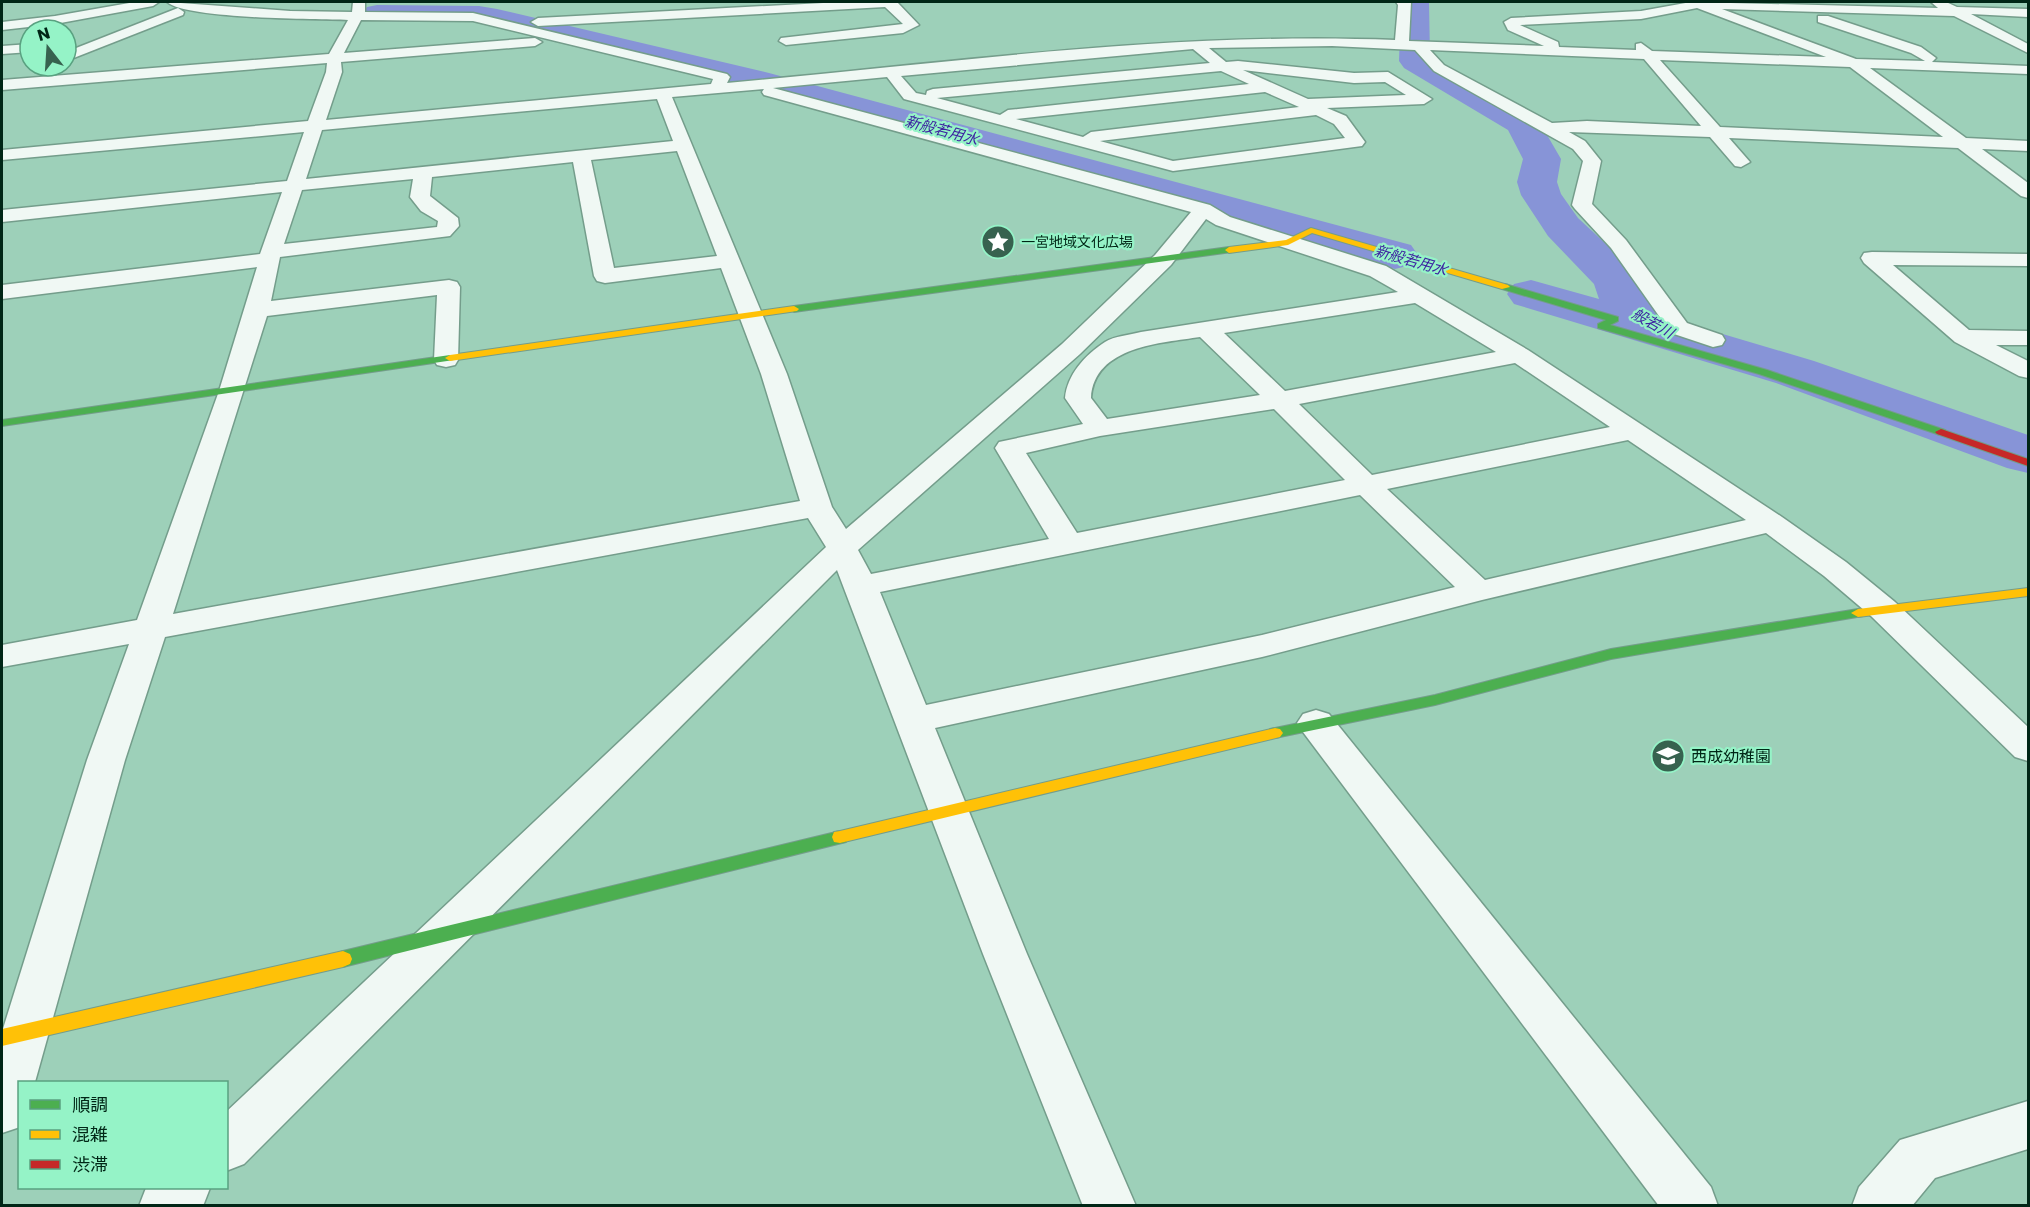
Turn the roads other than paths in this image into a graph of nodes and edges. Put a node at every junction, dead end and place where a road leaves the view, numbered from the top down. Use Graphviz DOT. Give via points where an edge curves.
graph roads {
  1 [pos="153,2"];
  2 [pos="173,2"];
  3 [pos="1401,2"];
  4 [pos="1936,2"];
  5 [pos="1700,3"];
  6 [pos="1825,5"];
  7 [pos="191,6"];
  8 [pos="576,6"];
  9 [pos="360,7"];
  10 [pos="1790,7"];
  11 [pos="502,8"];
  12 [pos="551,8"];
  13 [pos="1954,11"];
  14 [pos="749,12"];
  15 [pos="2028,13"];
  16 [pos="902,14"];
  17 [pos="1642,14"];
  18 [pos="1574,17"];
  19 [pos="763,22"];
  20 [pos="2,26"];
  21 [pos="1674,26"];
  22 [pos="566,39"];
  23 [pos="880,42"];
  24 [pos="100,43"];
  25 [pos="1717,43"];
  26 [pos="78,44"];
  27 [pos="1196,44"];
  28 [pos="1411,46"];
  29 [pos="18,49"];
  30 [pos="2028,49"];
  31 [pos="2,50"];
  32 [pos="834,51"];
  33 [pos="78,52"];
  34 [pos="1569,52"];
  35 [pos="804,56"];
  36 [pos="1650,56"];
  37 [pos="334,58"];
  38 [pos="1760,60"];
  39 [pos="1854,63"];
  40 [pos="1222,66"];
  41 [pos="1944,66"];
  42 [pos="2028,70"];
  43 [pos="891,73"];
  44 [pos="18,78"];
  45 [pos="751,81"];
  46 [pos="719,83"];
  47 [pos="2,85"];
  48 [pos="1266,87"];
  49 [pos="663,94"];
  50 [pos="910,96"];
  51 [pos="1308,107"];
  52 [pos="989,117"];
  53 [pos="315,125"];
  54 [pos="1546,129"];
  55 [pos="1715,132"];
  56 [pos="1071,139"];
  57 [pos="1959,142"];
  58 [pos="684,145"];
  59 [pos="2028,146"];
  60 [pos="2,155"];
  61 [pos="581,156"];
  62 [pos="1741,162"];
  63 [pos="423,172"];
  64 [pos="294,185"];
  65 [pos="2028,192"];
  66 [pos="1203,209"];
  67 [pos="2,216"];
  68 [pos="1288,242"];
  69 [pos="270,256"];
  70 [pos="1163,260"];
  71 [pos="2028,260"];
  72 [pos="729,261"];
  73 [pos="2,292"];
  74 [pos="1416,296"];
  75 [pos="257,310"];
  76 [pos="750,315"];
  77 [pos="1206,329"];
  78 [pos="1963,337"];
  79 [pos="2028,338"];
  80 [pos="1713,340"];
  81 [pos="1519,355"];
  82 [pos="446,360"];
  83 [pos="2028,371"];
  84 [pos="232,391"];
  85 [pos="1280,400"];
  86 [pos="2,423"];
  87 [pos="1100,428"];
  88 [pos="1633,431"];
  89 [pos="2028,463"];
  90 [pos="1364,486"];
  91 [pos="817,507"];
  92 [pos="1771,523"];
  93 [pos="1068,544"];
  94 [pos="842,548"];
  95 [pos="861,586"];
  96 [pos="1478,591"];
  97 [pos="2028,592"];
  98 [pos="1883,609"];
  99 [pos="152,629"];
  100 [pos="2,656"];
  101 [pos="914,720"];
  102 [pos="1316,723"];
  103 [pos="2028,748"];
  104 [pos="947,810"];
  105 [pos="445,935"];
  106 [pos="14,1035"];
  107 [pos="2,1110"];
  108 [pos="2028,1125"];
  109 [pos="228,1145"];
  110 [pos="183,1189"];
  111 [pos="165,1206"];
  112 [pos="1110,1206"];
  113 [pos="1692,1206"];
  114 [pos="1878,1206"];
  1 -- 20 [label="street"];
  2 -- 7 [label="street"];
  3 -- 28 [label="street" via="1405,2"];
  4 -- 13 [label="street"];
  5 -- 10 [label="street"];
  5 -- 17 [label="street"];
  5 -- 39 [label="street"];
  6 -- 10 [label="street"];
  6 -- 13 [label="street"];
  7 -- 9 [label="street" via="236,12"];
  7 -- 24 [label="street"];
  8 -- 12 [label="street"];
  9 -- 11 [label="street" via="472,11"];
  9 -- 22 [label="street" via="473,17"];
  9 -- 37 [label="street"];
  10 -- 41 [label="street" via="1916,50"];
  13 -- 15 [label="street"];
  13 -- 30 [label="street"];
  14 -- 16 [label="street" via="891,3"];
  14 -- 19 [label="street"];
  14 -- 19 [label="street" via="532,18 579,32"];
  16 -- 19 [label="street"];
  16 -- 35 [label="street" via="912,25 909,28 782,38"];
  17 -- 18 [label="street"];
  17 -- 21 [label="street"];
  18 -- 34 [label="street" via="1511,22 1513,27"];
  18 -- 36 [label="street" via="1640,46"];
  22 -- 37 [label="street"];
  22 -- 46 [label="street"];
  23 -- 32 [label="street"];
  24 -- 26 [label="street"];
  24 -- 33 [label="street"];
  25 -- 38 [label="street"];
  27 -- 28 [label="street" via="1287,41"];
  27 -- 40 [label="street"];
  27 -- 43 [label="street"];
  28 -- 34 [label="street"];
  28 -- 54 [label="street" via="1439,68"];
  29 -- 31 [label="street"];
  34 -- 36 [label="street"];
  36 -- 38 [label="street"];
  36 -- 55 [label="street"];
  37 -- 47 [label="street"];
  37 -- 53 [label="street" via="334,72"];
  38 -- 39 [label="street"];
  39 -- 41 [label="street"];
  39 -- 57 [label="street"];
  40 -- 48 [label="street"];
  40 -- 50 [label="street"];
  40 -- 51 [label="street" via="1354,78 1388,77 1424,99"];
  41 -- 42 [label="street"];
  43 -- 45 [label="street" via="780,83"];
  43 -- 50 [label="street"];
  44 -- 47 [label="street"];
  45 -- 46 [label="street"];
  45 -- 66 [label="street"];
  46 -- 49 [label="street"];
  48 -- 51 [label="street"];
  48 -- 52 [label="street"];
  49 -- 53 [label="street"];
  49 -- 58 [label="street"];
  50 -- 52 [label="street"];
  51 -- 56 [label="street"];
  51 -- 56 [label="street" via="1340,120 1356,142 1173,166"];
  52 -- 56 [label="street"];
  53 -- 60 [label="street"];
  53 -- 64 [label="street"];
  54 -- 55 [label="street" via="1587,126"];
  54 -- 80 [label="street" via="1579,145 1592,161 1582,205 1619,244 1668,317 1679,328"];
  55 -- 57 [label="street"];
  55 -- 62 [label="street"];
  57 -- 59 [label="street"];
  57 -- 65 [label="street"];
  58 -- 61 [label="street"];
  58 -- 72 [label="street"];
  61 -- 63 [label="street"];
  61 -- 72 [label="street" via="605,276"];
  63 -- 64 [label="street"];
  63 -- 69 [label="street" via="420,196 428,207 448,218 449,226 443,232"];
  64 -- 67 [label="street"];
  64 -- 69 [label="street"];
  66 -- 68 [label="street" via="1223,221"];
  66 -- 70 [label="street"];
  68 -- 70 [label="street"];
  68 -- 74 [label="street" via="1378,271"];
  68 -- 89 [label="street" via="1311,230 1615,319 1601,326 1860,403"];
  69 -- 73 [label="street"];
  69 -- 75 [label="street"];
  70 -- 76 [label="street"];
  70 -- 94 [label="street" via="1071,349"];
  71 -- 78 [label="street" via="1872,258"];
  72 -- 76 [label="street"];
  74 -- 77 [label="street"];
  74 -- 81 [label="street"];
  75 -- 82 [label="street" via="449,287"];
  75 -- 84 [label="street"];
  76 -- 82 [label="street"];
  76 -- 91 [label="street" via="774,374"];
  77 -- 85 [label="street"];
  77 -- 87 [label="street" via="1114,347 1084,375 1078,399"];
  78 -- 79 [label="street"];
  78 -- 83 [label="street"];
  81 -- 85 [label="street"];
  81 -- 88 [label="street"];
  82 -- 84 [label="street"];
  84 -- 86 [label="street"];
  84 -- 99 [label="street"];
  85 -- 87 [label="street"];
  85 -- 90 [label="street"];
  87 -- 93 [label="street" via="1008,448"];
  88 -- 90 [label="street"];
  88 -- 92 [label="street"];
  90 -- 93 [label="street"];
  90 -- 96 [label="street"];
  91 -- 94 [label="street"];
  91 -- 99 [label="street"];
  92 -- 96 [label="street"];
  92 -- 98 [label="street"];
  93 -- 95 [label="street"];
  94 -- 95 [label="street"];
  94 -- 105 [label="street"];
  95 -- 101 [label="street"];
  96 -- 101 [label="street" via="1262,646"];
  97 -- 98 [label="street"];
  98 -- 102 [label="street" via="1611,654 1435,700"];
  98 -- 103 [label="street"];
  99 -- 100 [label="street"];
  99 -- 106 [label="street"];
  101 -- 104 [label="street"];
  102 -- 104 [label="street"];
  102 -- 113 [label="street"];
  104 -- 105 [label="street"];
  104 -- 112 [label="street"];
  105 -- 106 [label="street"];
  105 -- 109 [label="street"];
  106 -- 107 [label="street"];
  108 -- 114 [label="street" via="1918,1158"];
  110 -- 111 [label="street"];
}
